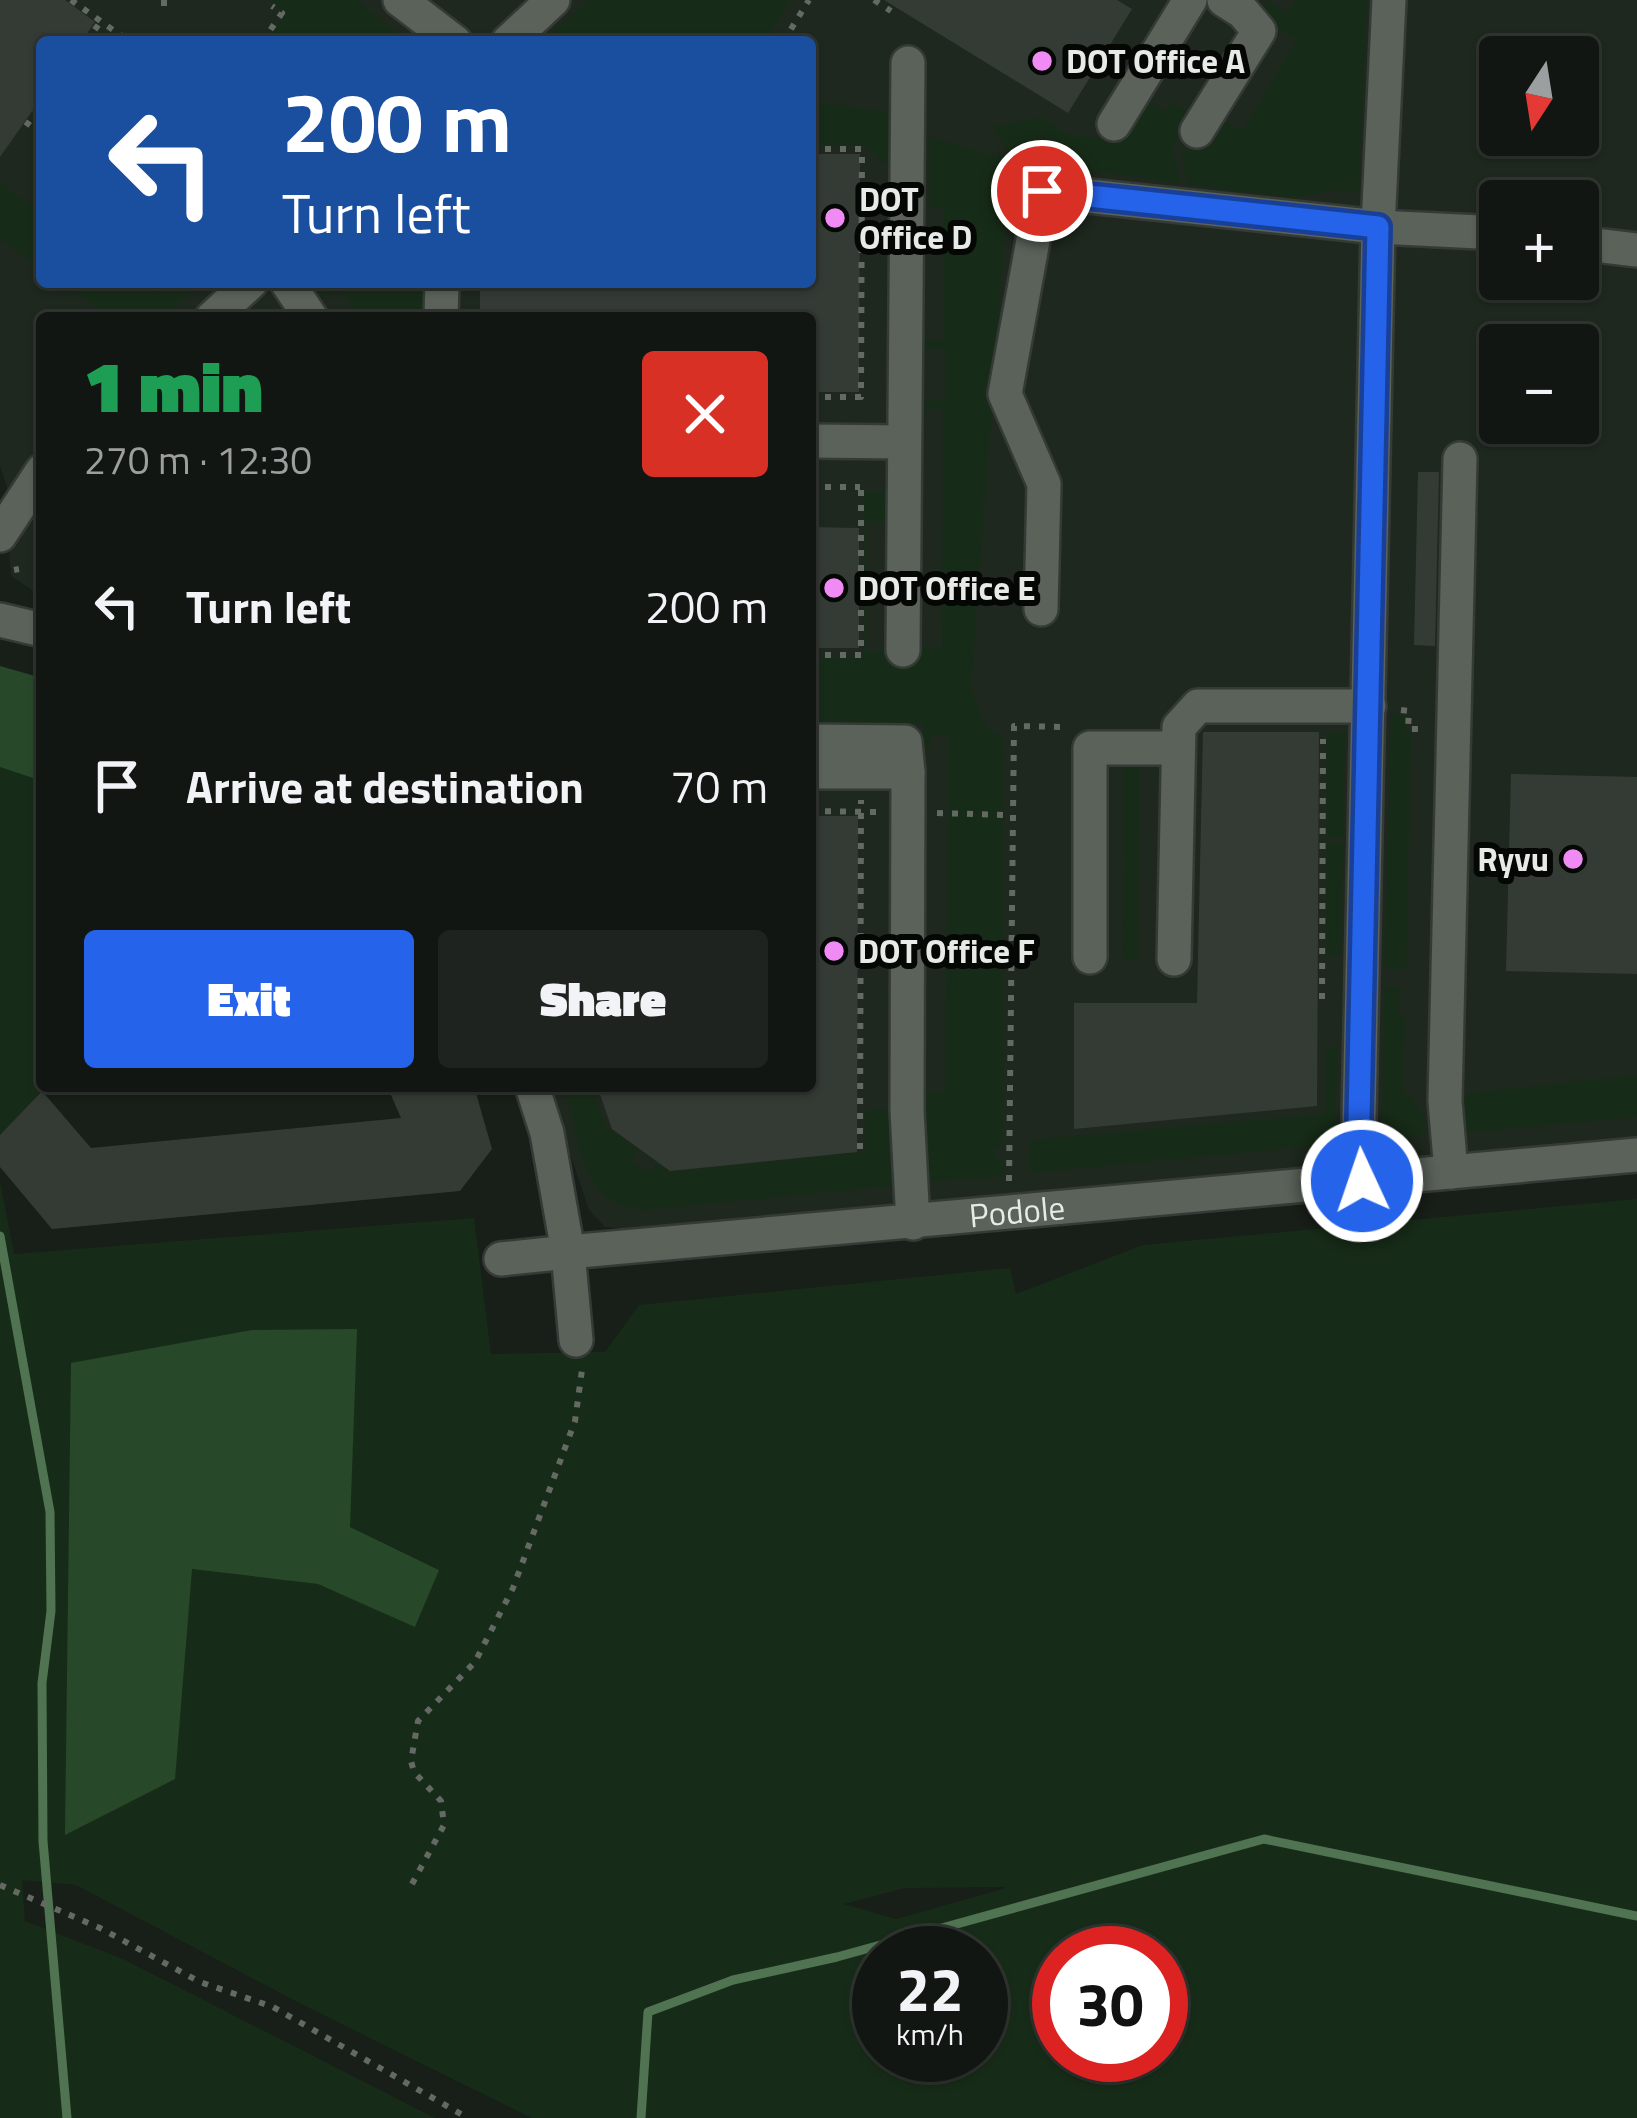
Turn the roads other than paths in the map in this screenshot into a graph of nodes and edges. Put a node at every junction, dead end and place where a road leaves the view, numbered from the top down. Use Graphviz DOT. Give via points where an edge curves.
graph roads {
  1 [pos="400,0"];
  2 [pos="553,0"];
  3 [pos="1190,0"];
  4 [pos="1388,0"];
  5 [pos="1239,4"];
  6 [pos="447,36"];
  7 [pos="514,36"];
  8 [pos="908,63"];
  9 [pos="1114,124"];
  10 [pos="1197,131"];
  11 [pos="1378,227"];
  12 [pos="1479,232"];
  13 [pos="1599,245"];
  14 [pos="1637,250"];
  15 [pos="244,288"];
  16 [pos="218,312"];
  17 [pos="816,442"];
  18 [pos="904,442"];
  19 [pos="1460,459"];
  20 [pos="36,480"];
  21 [pos="0,535"];
  22 [pos="1041,609"];
  23 [pos="0,620"];
  24 [pos="36,629"];
  25 [pos="903,650"];
  26 [pos="1369,706"];
  27 [pos="816,741"];
  28 [pos="1177,748"];
  29 [pos="816,772"];
  30 [pos="908,772"];
  31 [pos="1090,957"];
  32 [pos="1174,959"];
  33 [pos="534,1092"];
  34 [pos="1637,1155"];
  35 [pos="1451,1172"];
  36 [pos="1362,1181"];
  37 [pos="914,1223"];
  38 [pos="568,1252"];
  39 [pos="500,1259"];
  40 [pos="576,1340"];
  1 -- 6 [label="street"];
  2 -- 7 [label="street"];
  3 -- 9 [label="street"];
  4 -- 11 [label="street"];
  5 -- 10 [label="street" via="1259,31"];
  8 -- 18 [label="street"];
  11 -- 12 [label="street"];
  11 -- 22 [label="street" via="1042,191 1006,394 1044,484"];
  11 -- 26 [label="street"];
  13 -- 14 [label="street"];
  15 -- 16 [label="street"];
  17 -- 18 [label="street"];
  18 -- 25 [label="street"];
  19 -- 35 [label="street" via="1445,1101"];
  20 -- 21 [label="street"];
  23 -- 24 [label="street"];
  26 -- 28 [label="street" via="1198,706 1179,727"];
  26 -- 36 [label="street"];
  27 -- 30 [label="street" via="905,742"];
  28 -- 31 [label="street" via="1090,748"];
  28 -- 32 [label="street"];
  29 -- 30 [label="street"];
  30 -- 37 [label="street"];
  33 -- 38 [label="street"];
  34 -- 35 [label="street, Podole"];
  35 -- 36 [label="street, Podole"];
  36 -- 37 [label="street, Podole"];
  37 -- 38 [label="street, Podole"];
  38 -- 39 [label="street, Podole"];
  38 -- 40 [label="street"];
}
